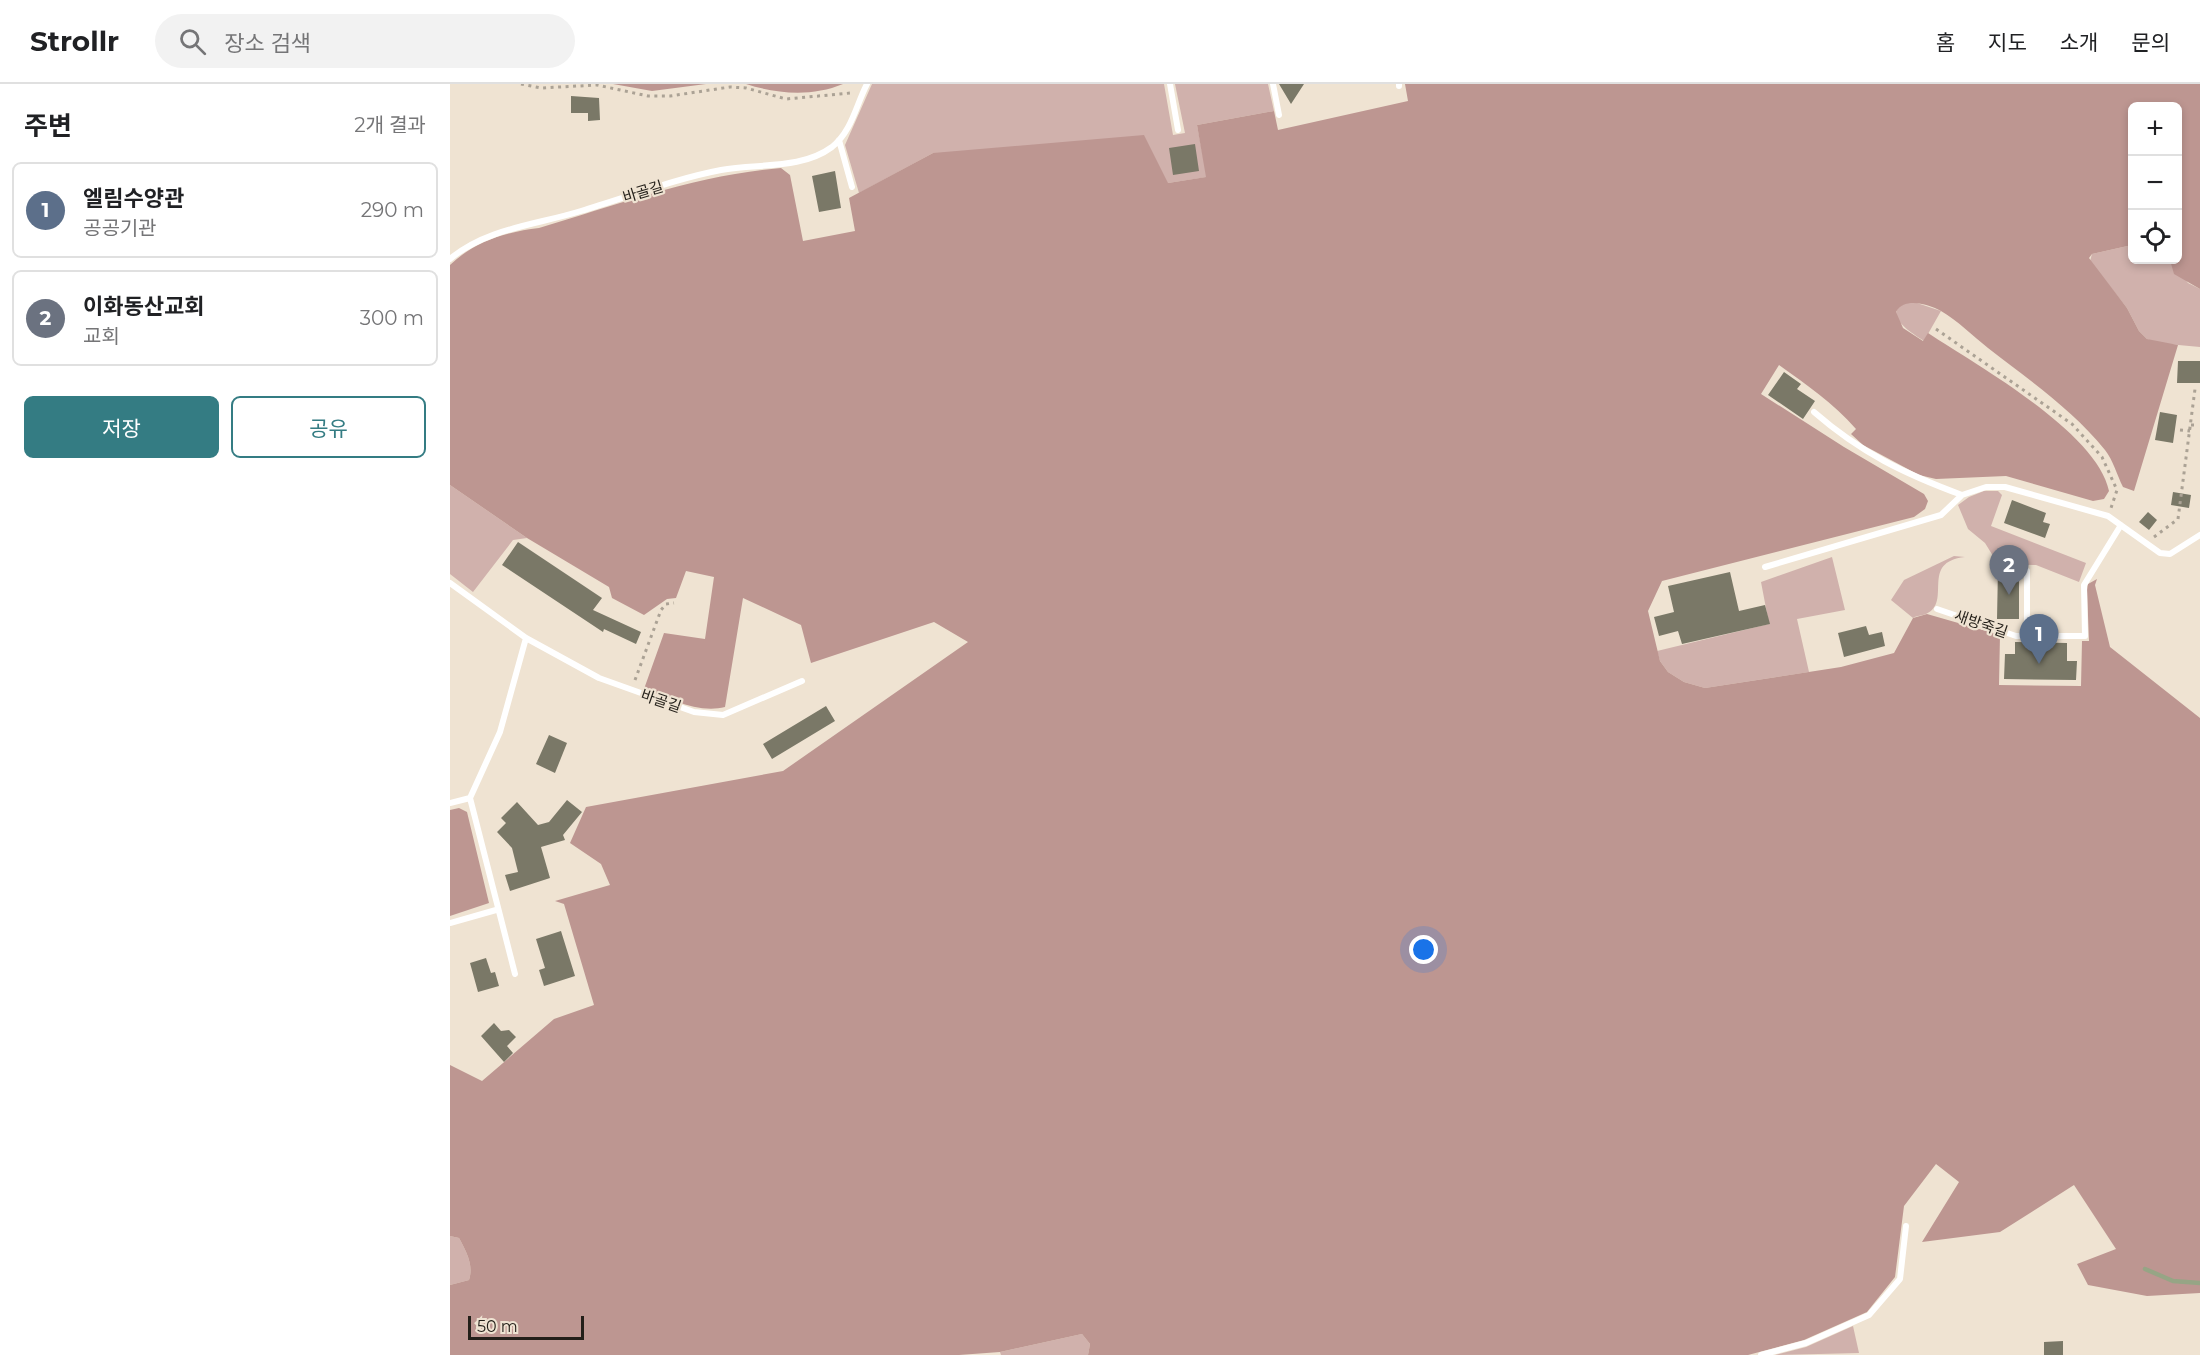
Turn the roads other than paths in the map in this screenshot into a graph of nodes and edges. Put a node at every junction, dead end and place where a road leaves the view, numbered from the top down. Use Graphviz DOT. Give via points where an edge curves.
graph roads {
  1 [pos="867,84"];
  2 [pos="1170,84"];
  3 [pos="1273,84"];
  4 [pos="1279,115"];
  5 [pos="1178,130"];
  6 [pos="839,140"];
  7 [pos="852,187"];
  8 [pos="450,259"];
  9 [pos="1814,412"];
  10 [pos="1962,495"];
  11 [pos="2121,525"];
  12 [pos="2200,536"];
  13 [pos="1765,567"];
  14 [pos="2027,571"];
  15 [pos="450,583"];
  16 [pos="1937,609"];
  17 [pos="2028,636"];
  18 [pos="526,638"];
  19 [pos="802,681"];
  20 [pos="470,798"];
  21 [pos="450,803"];
  22 [pos="496,910"];
  23 [pos="450,923"];
  24 [pos="514,974"];
  25 [pos="1906,1226"];
  26 [pos="1761,1355"];
  1 -- 6 [label="lane, 바골길"];
  2 -- 5 [label="lane"];
  3 -- 4 [label="lane"];
  6 -- 7 [label="lane"];
  6 -- 8 [label="lane, 바골길" via="805,160 706,173 539,224 488,235"];
  9 -- 10 [label="lane" via="1864,452 1917,479"];
  10 -- 11 [label="lane" via="1986,487 2005,487 2108,516"];
  10 -- 13 [label="lane" via="1941,515"];
  11 -- 12 [label="lane" via="2160,553 2170,554"];
  11 -- 17 [label="lane, 새방죽길" via="2084,585 2085,636"];
  14 -- 17 [label="lane"];
  15 -- 18 [label="lane, 바골길"];
  16 -- 17 [label="lane, 새방죽길" via="2016,636"];
  18 -- 19 [label="lane, 바골길" via="599,678 694,712 731,712"];
  18 -- 20 [label="lane" via="500,732"];
  20 -- 21 [label="lane"];
  20 -- 22 [label="lane"];
  22 -- 23 [label="lane"];
  22 -- 24 [label="lane"];
  25 -- 26 [label="lane" via="1900,1279 1869,1315 1806,1343"];
}
